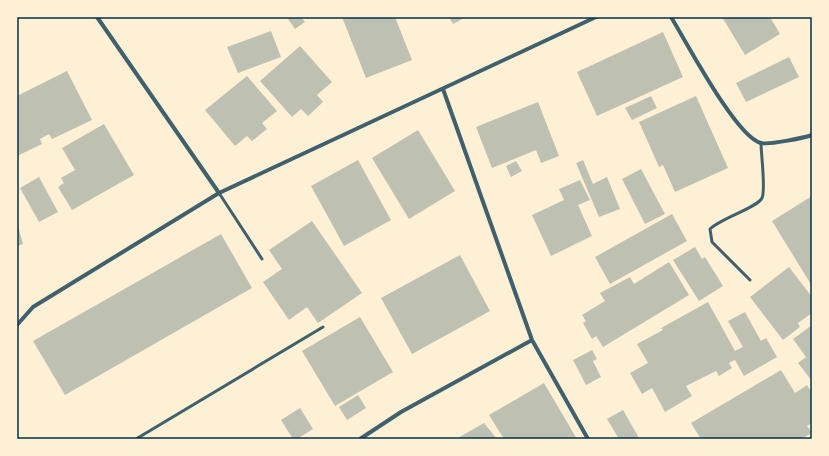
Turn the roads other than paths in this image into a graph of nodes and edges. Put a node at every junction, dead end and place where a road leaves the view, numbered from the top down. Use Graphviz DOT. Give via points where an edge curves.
graph roads {
  1 [pos="96,17"];
  2 [pos="596,17"];
  3 [pos="671,17"];
  4 [pos="443,89"];
  5 [pos="812,135"];
  6 [pos="761,143"];
  7 [pos="219,193"];
  8 [pos="262,259"];
  9 [pos="750,280"];
  10 [pos="17,325"];
  11 [pos="323,327"];
  12 [pos="532,340"];
  13 [pos="136,439"];
  14 [pos="360,439"];
  15 [pos="588,439"];
  1 -- 7 [label="street"];
  2 -- 4 [label="street"];
  3 -- 6 [label="street" via="730,113 744,132"];
  4 -- 7 [label="street"];
  4 -- 12 [label="street"];
  5 -- 6 [label="street"];
  6 -- 9 [label="lane" via="762,198 756,204 716,223 710,230 712,242"];
  7 -- 8 [label="lane"];
  7 -- 10 [label="street" via="33,308"];
  11 -- 13 [label="lane"];
  12 -- 14 [label="street" via="401,412"];
  12 -- 15 [label="street"];
}
